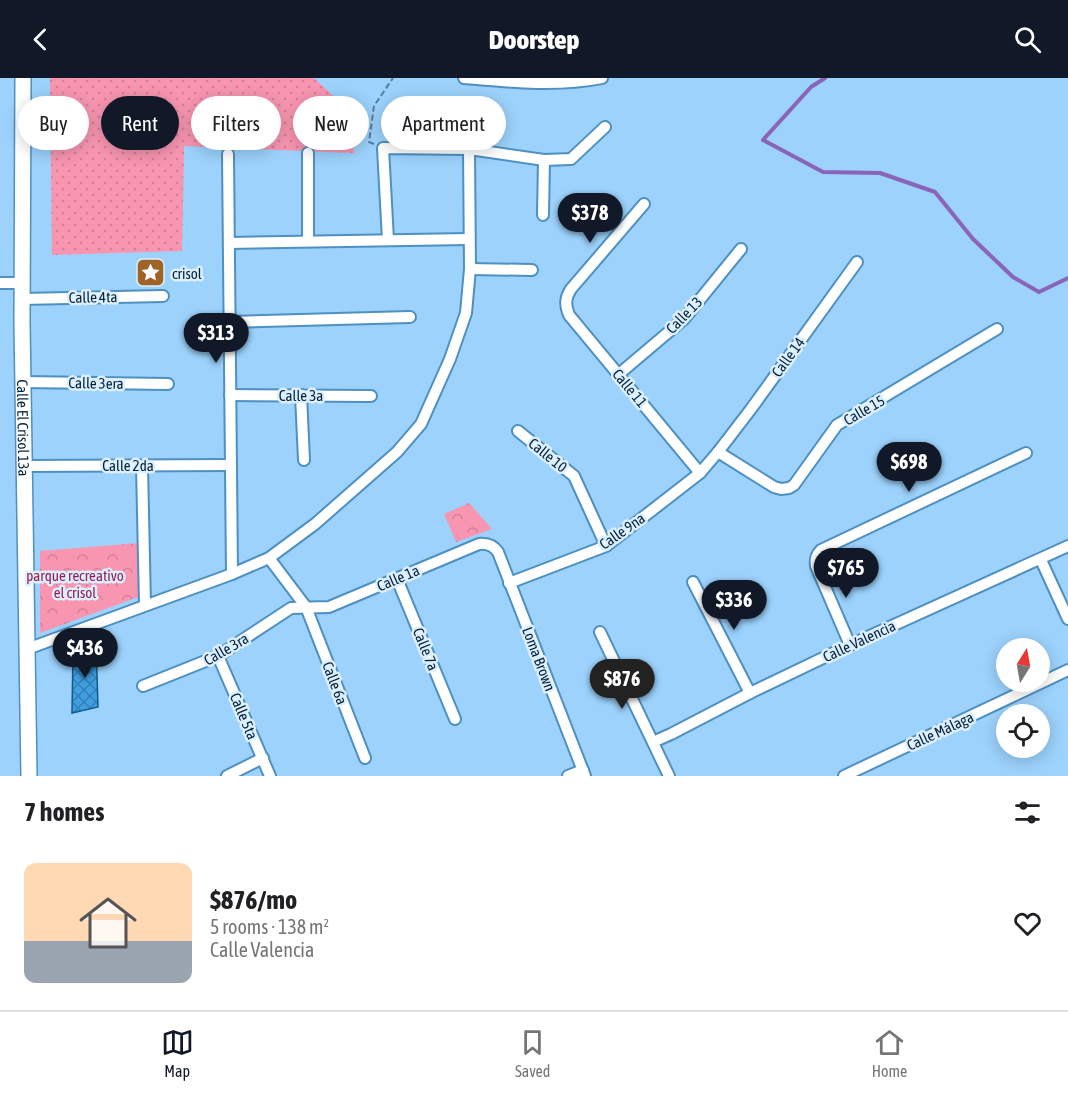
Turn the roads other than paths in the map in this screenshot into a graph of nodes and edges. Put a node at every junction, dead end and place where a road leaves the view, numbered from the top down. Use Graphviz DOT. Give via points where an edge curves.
graph roads {
  1 [pos="22,78"];
  2 [pos="464,78"];
  3 [pos="602,78"];
  4 [pos="495,79"];
  5 [pos="605,127"];
  6 [pos="383,150"];
  7 [pos="469,150"];
  8 [pos="476,150"];
  9 [pos="308,153"];
  10 [pos="228,154"];
  11 [pos="544,160"];
  12 [pos="644,204"];
  13 [pos="543,215"];
  14 [pos="469,239"];
  15 [pos="388,240"];
  16 [pos="308,241"];
  17 [pos="229,243"];
  18 [pos="741,249"];
  19 [pos="858,262"];
  20 [pos="470,269"];
  21 [pos="532,270"];
  22 [pos="0,283"];
  23 [pos="22,291"];
  24 [pos="163,296"];
  25 [pos="410,318"];
  26 [pos="230,322"];
  27 [pos="997,329"];
  28 [pos="619,374"];
  29 [pos="23,382"];
  30 [pos="168,384"];
  31 [pos="230,395"];
  32 [pos="301,395"];
  33 [pos="371,396"];
  34 [pos="518,430"];
  35 [pos="718,452"];
  36 [pos="1026,453"];
  37 [pos="304,460"];
  38 [pos="24,465"];
  39 [pos="142,465"];
  40 [pos="231,465"];
  41 [pos="700,473"];
  42 [pos="490,545"];
  43 [pos="606,546"];
  44 [pos="1068,546"];
  45 [pos="269,558"];
  46 [pos="1041,560"];
  47 [pos="232,574"];
  48 [pos="397,579"];
  49 [pos="693,582"];
  50 [pos="509,583"];
  51 [pos="145,605"];
  52 [pos="306,607"];
  53 [pos="1068,619"];
  54 [pos="600,632"];
  55 [pos="850,645"];
  56 [pos="27,649"];
  57 [pos="218,656"];
  58 [pos="1068,670"];
  59 [pos="142,686"];
  60 [pos="750,693"];
  61 [pos="455,718"];
  62 [pos="653,742"];
  63 [pos="263,758"];
  64 [pos="365,758"];
  65 [pos="584,773"];
  66 [pos="29,776"];
  67 [pos="227,776"];
  68 [pos="270,776"];
  69 [pos="568,776"];
  70 [pos="669,776"];
  71 [pos="844,776"];
  1 -- 23 [label="street, Calle El Crisol 13a"];
  2 -- 4 [label="street"];
  3 -- 4 [label="street" via="552,83"];
  5 -- 11 [label="street" via="571,159"];
  6 -- 15 [label="street"];
  7 -- 14 [label="street"];
  8 -- 11 [label="street"];
  9 -- 16 [label="street"];
  10 -- 17 [label="street"];
  11 -- 13 [label="street"];
  12 -- 28 [label="street, Calle 11" via="571,289 566,300 569,315"];
  14 -- 15 [label="street"];
  14 -- 20 [label="street"];
  15 -- 16 [label="street"];
  16 -- 17 [label="street"];
  17 -- 26 [label="street"];
  18 -- 28 [label="street, Calle 13" via="684,320"];
  19 -- 35 [label="street, Calle 14"];
  20 -- 21 [label="street"];
  20 -- 45 [label="street" via="466,313 421,424 360,485"];
  22 -- 23 [label="street, Calle 4ta"];
  23 -- 24 [label="street, Calle 4ta"];
  23 -- 29 [label="street, Calle El Crisol 13a"];
  25 -- 26 [label="street"];
  26 -- 31 [label="street"];
  27 -- 35 [label="street, Calle 15" via="837,425 789,488 774,488"];
  28 -- 41 [label="street, Calle 11"];
  29 -- 30 [label="street, Calle 3era"];
  29 -- 38 [label="street, Calle El Crisol 13a"];
  31 -- 32 [label="street, Calle 3a"];
  31 -- 40 [label="street"];
  32 -- 33 [label="street, Calle 3a"];
  32 -- 37 [label="street"];
  34 -- 43 [label="street, Calle 10" via="574,476"];
  35 -- 41 [label="street, Calle 9na"];
  36 -- 55 [label="street" via="818,553 816,566"];
  38 -- 39 [label="street, Calle 2da"];
  38 -- 56 [label="street, Calle El Crisol 13a"];
  39 -- 40 [label="street, Calle 2da"];
  39 -- 51 [label="street"];
  40 -- 47 [label="street"];
  41 -- 43 [label="street, Calle 9na"];
  42 -- 48 [label="street, Calle 1a" via="478,544"];
  42 -- 50 [label="street, Loma Brown" via="498,552"];
  43 -- 50 [label="street, Calle 9na"];
  44 -- 46 [label="street, Calle Valencia"];
  45 -- 47 [label="street"];
  45 -- 52 [label="street, Calle 6a"];
  46 -- 53 [label="street"];
  46 -- 55 [label="street, Calle Valencia"];
  47 -- 51 [label="street"];
  48 -- 52 [label="street, Calle 1a" via="330,607"];
  48 -- 61 [label="street, Calle 7a"];
  49 -- 60 [label="street"];
  50 -- 65 [label="street, Loma Brown"];
  51 -- 56 [label="street"];
  52 -- 57 [label="street, Calle 3ra" via="291,608"];
  52 -- 64 [label="street, Calle 6a"];
  54 -- 62 [label="street"];
  55 -- 60 [label="street, Calle Valencia"];
  56 -- 66 [label="street, Calle El Crisol 13a"];
  57 -- 59 [label="street, Calle 3ra"];
  57 -- 63 [label="street, Calle 5ta"];
  58 -- 71 [label="street, Calle Málaga"];
  60 -- 62 [label="street, Calle Valencia"];
  62 -- 70 [label="street"];
  63 -- 67 [label="street"];
  63 -- 68 [label="street, Calle 5ta"];
  65 -- 69 [label="street"];
}
